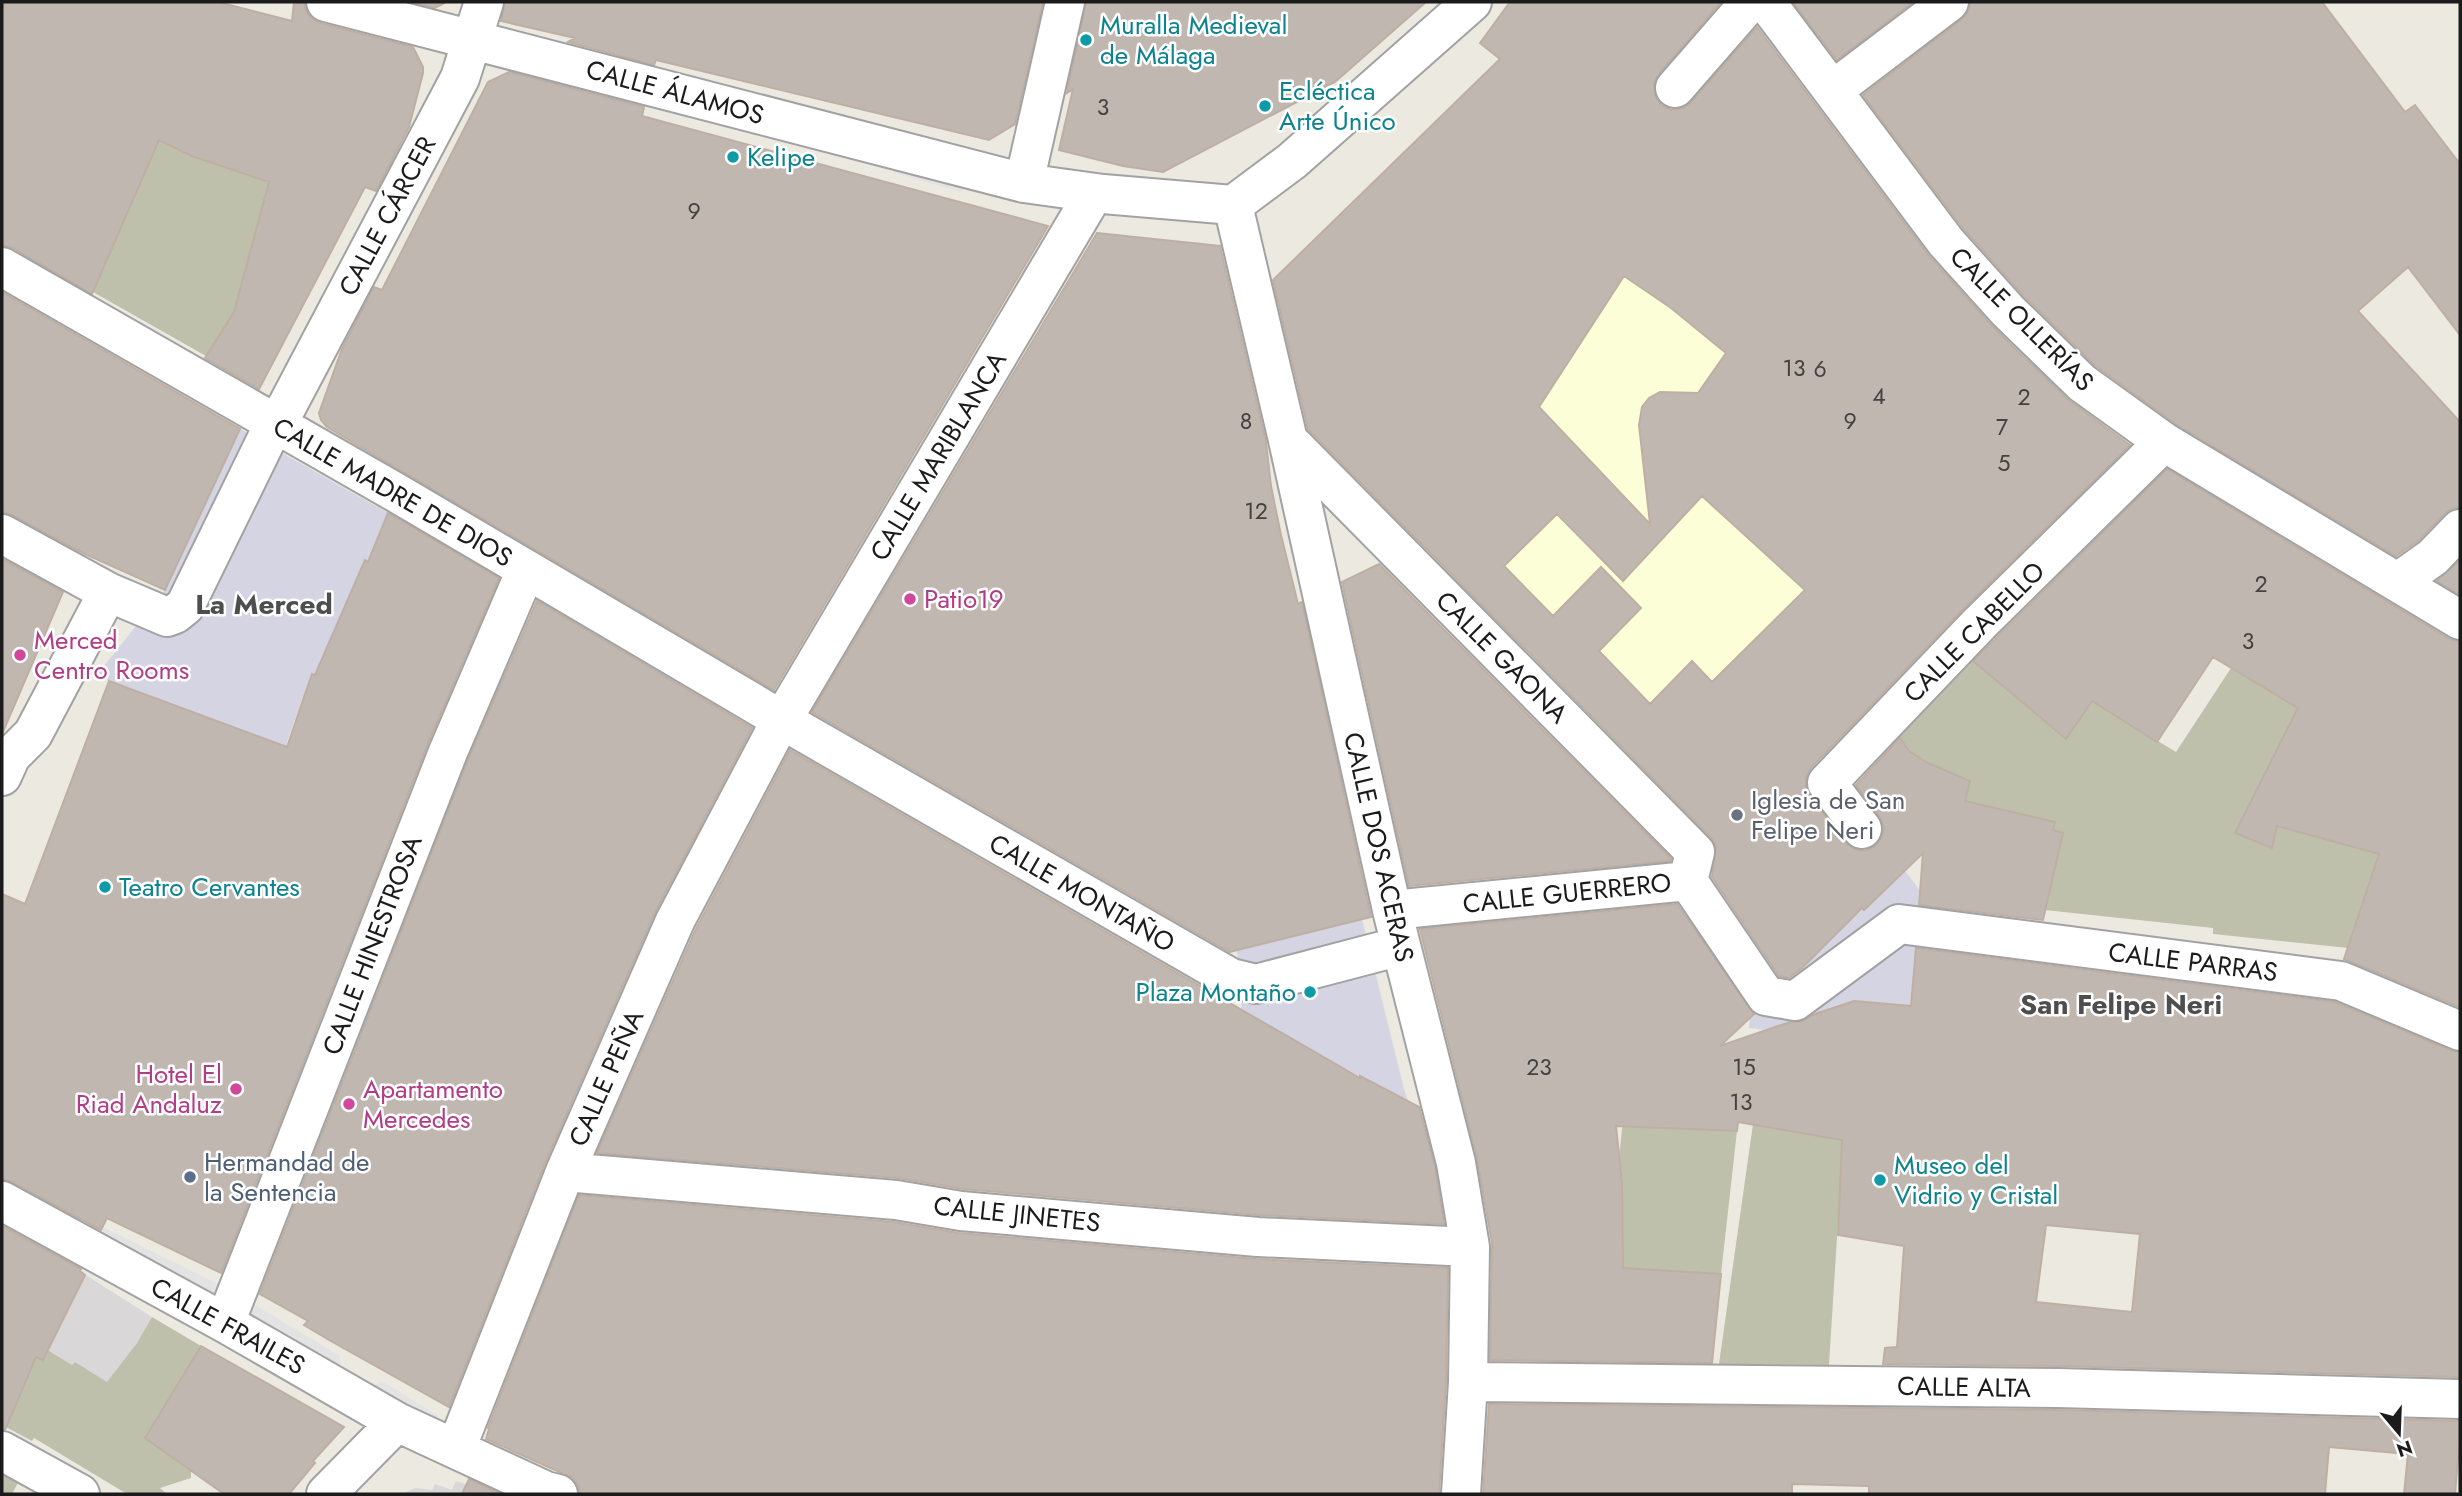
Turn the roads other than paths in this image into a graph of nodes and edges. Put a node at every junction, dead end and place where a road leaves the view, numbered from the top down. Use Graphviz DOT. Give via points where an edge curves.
graph roads {
  1 [pos="326,2"];
  2 [pos="484,2"];
  3 [pos="1065,2"];
  4 [pos="1472,2"];
  5 [pos="1750,2"];
  6 [pos="1766,2"];
  7 [pos="1949,2"];
  8 [pos="473,39"];
  9 [pos="1675,88"];
  10 [pos="1833,90"];
  11 [pos="1024,183"];
  12 [pos="1094,193"];
  13 [pos="1233,205"];
  14 [pos="2,267"];
  15 [pos="274,424"];
  16 [pos="1289,440"];
  17 [pos="2164,442"];
  18 [pos="2460,529"];
  19 [pos="2,534"];
  20 [pos="526,570"];
  21 [pos="2398,582"];
  22 [pos="108,592"];
  23 [pos="2460,620"];
  24 [pos="782,720"];
  25 [pos="5,762"];
  26 [pos="1862,829"];
  27 [pos="1688,881"];
  28 [pos="1392,910"];
  29 [pos="1917,926"];
  30 [pos="1401,946"];
  31 [pos="2460,1031"];
  32 [pos="565,1172"];
  33 [pos="2,1201"];
  34 [pos="1470,1247"];
  35 [pos="225,1323"];
  36 [pos="1468,1382"];
  37 [pos="2460,1399"];
  38 [pos="397,1422"];
  39 [pos="456,1449"];
  40 [pos="2,1451"];
  41 [pos="80,1494"];
  42 [pos="326,1494"];
  43 [pos="558,1494"];
  44 [pos="1461,1494"];
  1 -- 8 [label="street, CALLE ÁLAMOS"];
  2 -- 8 [label="street, CALLE CÁRCER"];
  3 -- 11 [label="street"];
  4 -- 13 [label="street" via="1292,161"];
  5 -- 9 [label="street"];
  6 -- 10 [label="street, CALLE OLLERÍAS"];
  7 -- 10 [label="street"];
  8 -- 11 [label="street, CALLE ÁLAMOS"];
  8 -- 15 [label="street, CALLE CÁRCER" via="460,78"];
  10 -- 17 [label="street, CALLE OLLERÍAS" via="1946,242 2008,311 2082,383"];
  11 -- 12 [label="street, CALLE ÁLAMOS"];
  12 -- 13 [label="street, CALLE ÁLAMOS"];
  12 -- 24 [label="street, CALLE MARIBLANCA"];
  13 -- 16 [label="street, CALLE DOS ACERAS"];
  14 -- 15 [label="street, CALLE MADRE DE DIOS"];
  15 -- 20 [label="street, CALLE MADRE DE DIOS"];
  15 -- 22 [label="street, CALLE CÁRCER" via="184,606 167,617"];
  16 -- 27 [label="street, CALLE GAONA" via="1695,852"];
  16 -- 28 [label="street, CALLE DOS ACERAS"];
  17 -- 21 [label="street, CALLE OLLERÍAS"];
  17 -- 26 [label="street, CALLE CABELLO" via="1979,624 1827,783"];
  18 -- 21 [label="street" via="2433,557"];
  19 -- 22 [label="street"];
  20 -- 24 [label="street, CALLE MADRE DE DIOS"];
  20 -- 35 [label="street, CALLE HINESTROSA" via="448,752"];
  21 -- 23 [label="street, CALLE OLLERÍAS"];
  22 -- 25 [label="street" via="33,734"];
  24 -- 30 [label="street, CALLE MONTAÑO" via="1231,978 1256,984"];
  24 -- 32 [label="street, CALLE PEÑA" via="675,921"];
  27 -- 28 [label="street, CALLE GUERRERO"];
  27 -- 29 [label="street, CALLE GUERRERO" via="1766,996 1795,1001 1899,924"];
  28 -- 30 [label="street, CALLE DOS ACERAS"];
  29 -- 31 [label="street, CALLE PARRAS" via="2341,981"];
  30 -- 34 [label="street, CALLE DOS ACERAS" via="1456,1163"];
  32 -- 34 [label="street, CALLE JINETES" via="1258,1237"];
  32 -- 39 [label="street, CALLE PEÑA"];
  33 -- 35 [label="street, CALLE FRAILES"];
  34 -- 36 [label="street, CALLE DOS ACERAS"];
  35 -- 38 [label="street, CALLE FRAILES"];
  36 -- 37 [label="street, CALLE ALTA" via="2058,1388"];
  36 -- 44 [label="street, CALLE DOS ACERAS"];
  38 -- 39 [label="street, CALLE FRAILES"];
  38 -- 42 [label="street"];
  39 -- 43 [label="street, CALLE FRAILES"];
  40 -- 41 [label="street"];
}
